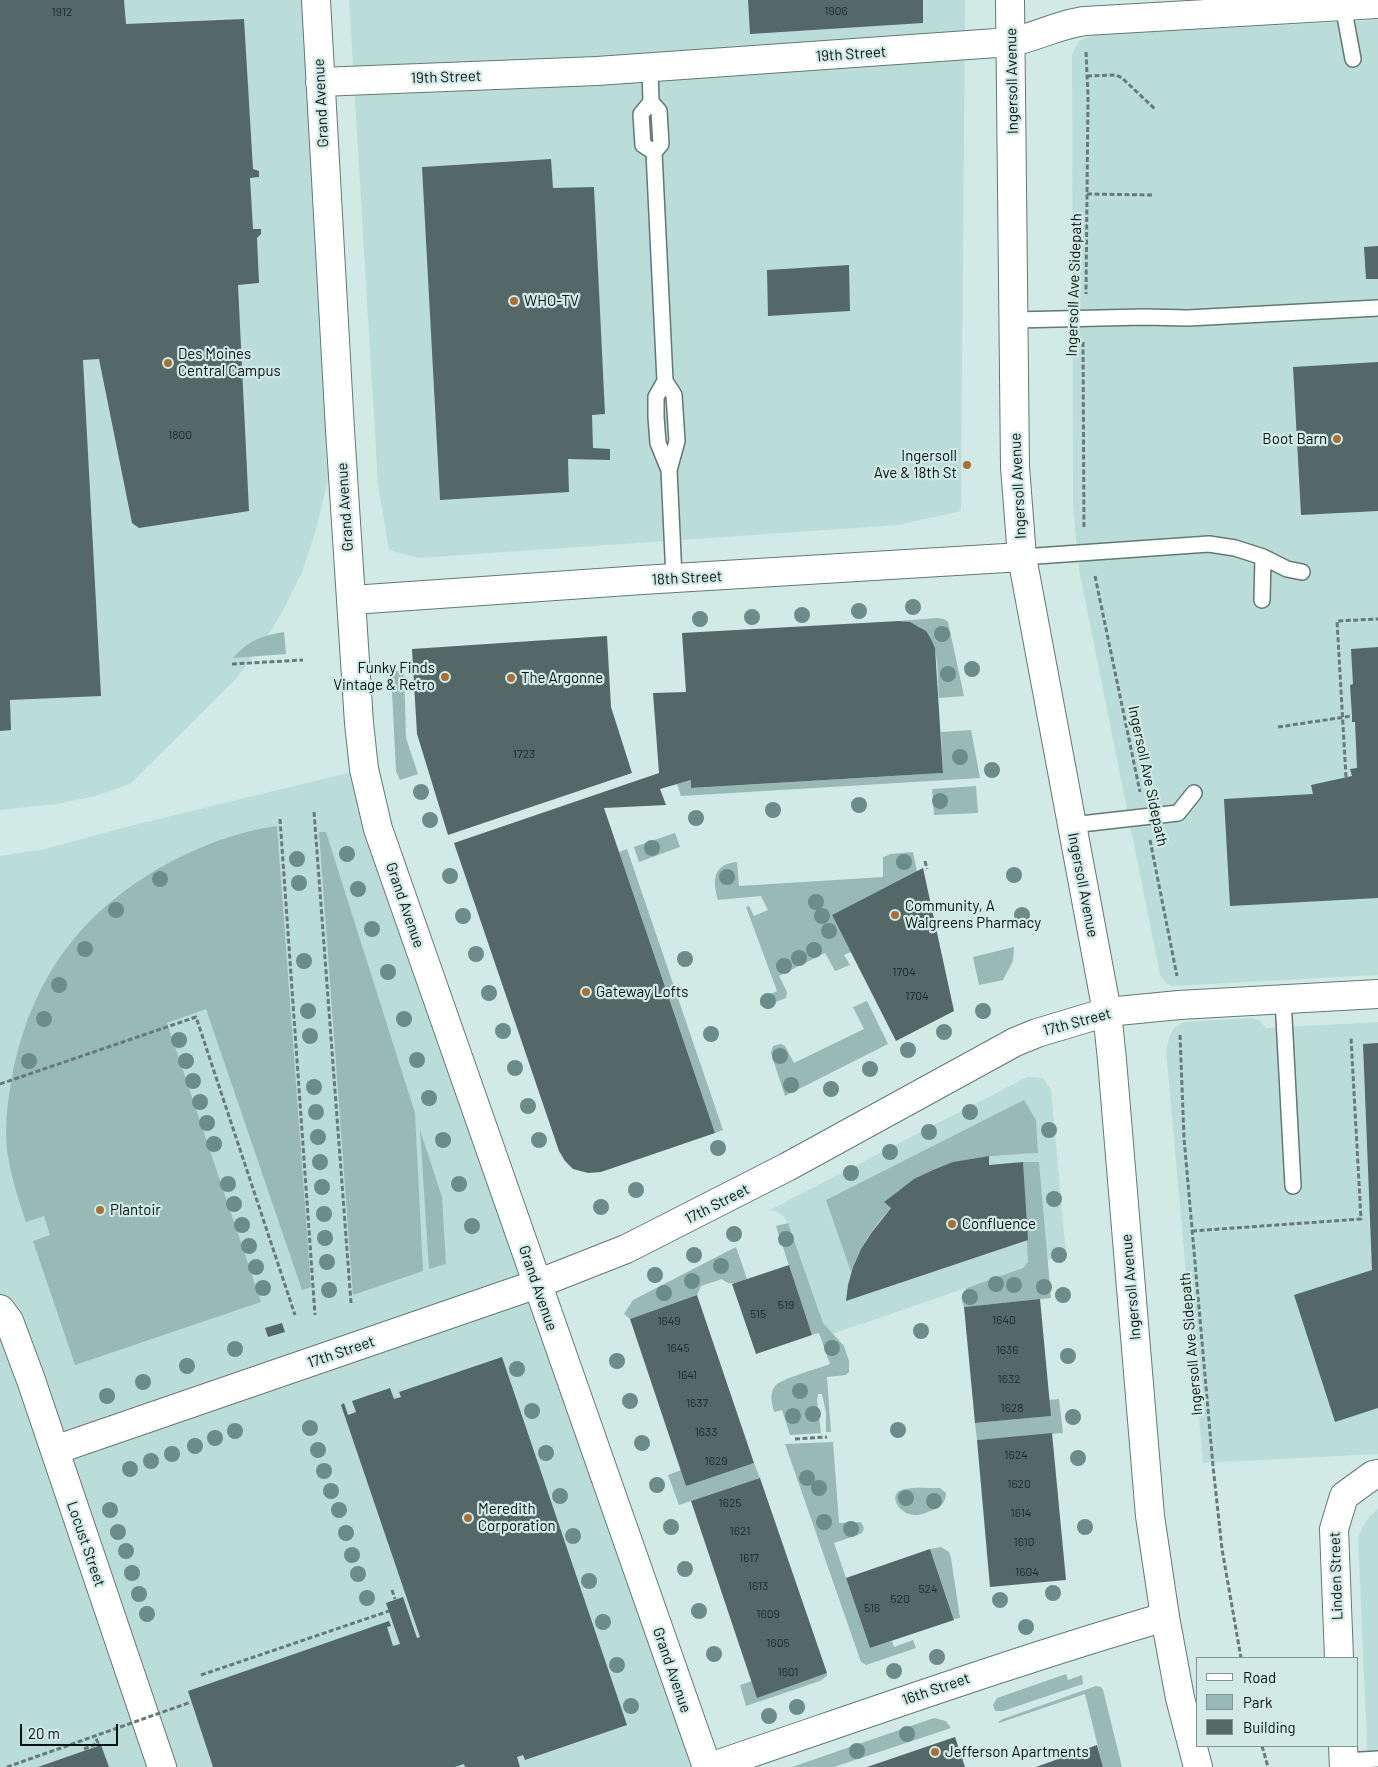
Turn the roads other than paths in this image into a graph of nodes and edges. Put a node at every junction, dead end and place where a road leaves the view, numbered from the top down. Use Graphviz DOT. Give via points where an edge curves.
graph roads {
  1 [pos="316,0"];
  2 [pos="1010,0"];
  3 [pos="1343,3"];
  4 [pos="1378,4"];
  5 [pos="1252,6"];
  6 [pos="1012,42"];
  7 [pos="1353,59"];
  8 [pos="650,67"];
  9 [pos="320,82"];
  10 [pos="1378,308"];
  11 [pos="1015,320"];
  12 [pos="1022,557"];
  13 [pos="1263,557"];
  14 [pos="1302,572"];
  15 [pos="674,578"];
  16 [pos="352,600"];
  17 [pos="1262,600"];
  18 [pos="1194,793"];
  19 [pos="1072,825"];
  20 [pos="1378,994"];
  21 [pos="1283,999"];
  22 [pos="1107,1012"];
  23 [pos="1293,1186"];
  24 [pos="537,1284"];
  25 [pos="4,1315"];
  26 [pos="54,1450"];
  27 [pos="1378,1474"];
  28 [pos="1165,1617"];
  29 [pos="1340,1657"];
  30 [pos="1344,1758"];
  31 [pos="1378,1759"];
  32 [pos="162,1767"];
  33 [pos="708,1767"];
  34 [pos="1198,1767"];
  1 -- 9 [label="main road, Grand Avenue"];
  2 -- 6 [label="main road, Ingersoll Avenue"];
  3 -- 4 [label="main road, 19th Street"];
  3 -- 5 [label="main road, 19th Street"];
  3 -- 7 [label="lane"];
  5 -- 6 [label="main road, 19th Street" via="1068,23 1026,40"];
  6 -- 8 [label="main road, 19th Street"];
  6 -- 11 [label="main road, Ingersoll Avenue"];
  8 -- 9 [label="main road, 19th Street"];
  8 -- 15 [label="lane" via="651,102 641,114 643,145 654,152 665,381 656,397 656,417 658,443 669,470"];
  9 -- 16 [label="main road, Grand Avenue"];
  10 -- 11 [label="lane" via="1188,318"];
  11 -- 12 [label="main road, Ingersoll Avenue" via="1015,467"];
  12 -- 13 [label="lane" via="1209,544"];
  12 -- 15 [label="main road, 18th Street"];
  12 -- 19 [label="main road, Ingersoll Avenue"];
  13 -- 14 [label="lane" via="1286,569"];
  13 -- 17 [label="lane"];
  15 -- 16 [label="main road, 18th Street"];
  16 -- 24 [label="main road, Grand Avenue" via="364,769 378,829"];
  18 -- 19 [label="lane" via="1178,813"];
  19 -- 22 [label="main road, Ingersoll Avenue"];
  20 -- 21 [label="main road, 17th Street"];
  21 -- 22 [label="main road, 17th Street"];
  21 -- 23 [label="lane"];
  22 -- 24 [label="main road, 17th Street" via="1015,1042 692,1217 626,1249"];
  22 -- 28 [label="main road, Ingersoll Avenue" via="1150,1516"];
  24 -- 26 [label="main road, 17th Street"];
  24 -- 33 [label="main road, Grand Avenue"];
  25 -- 26 [label="main road, Locust Street"];
  26 -- 32 [label="main road, Locust Street"];
  27 -- 29 [label="main road, Linden Street" via="1344,1496 1334,1529"];
  28 -- 33 [label="main road, 16th Street" via="961,1681"];
  28 -- 34 [label="main road, Ingersoll Avenue" via="1180,1698"];
  30 -- 31 [label="lane"];
}
